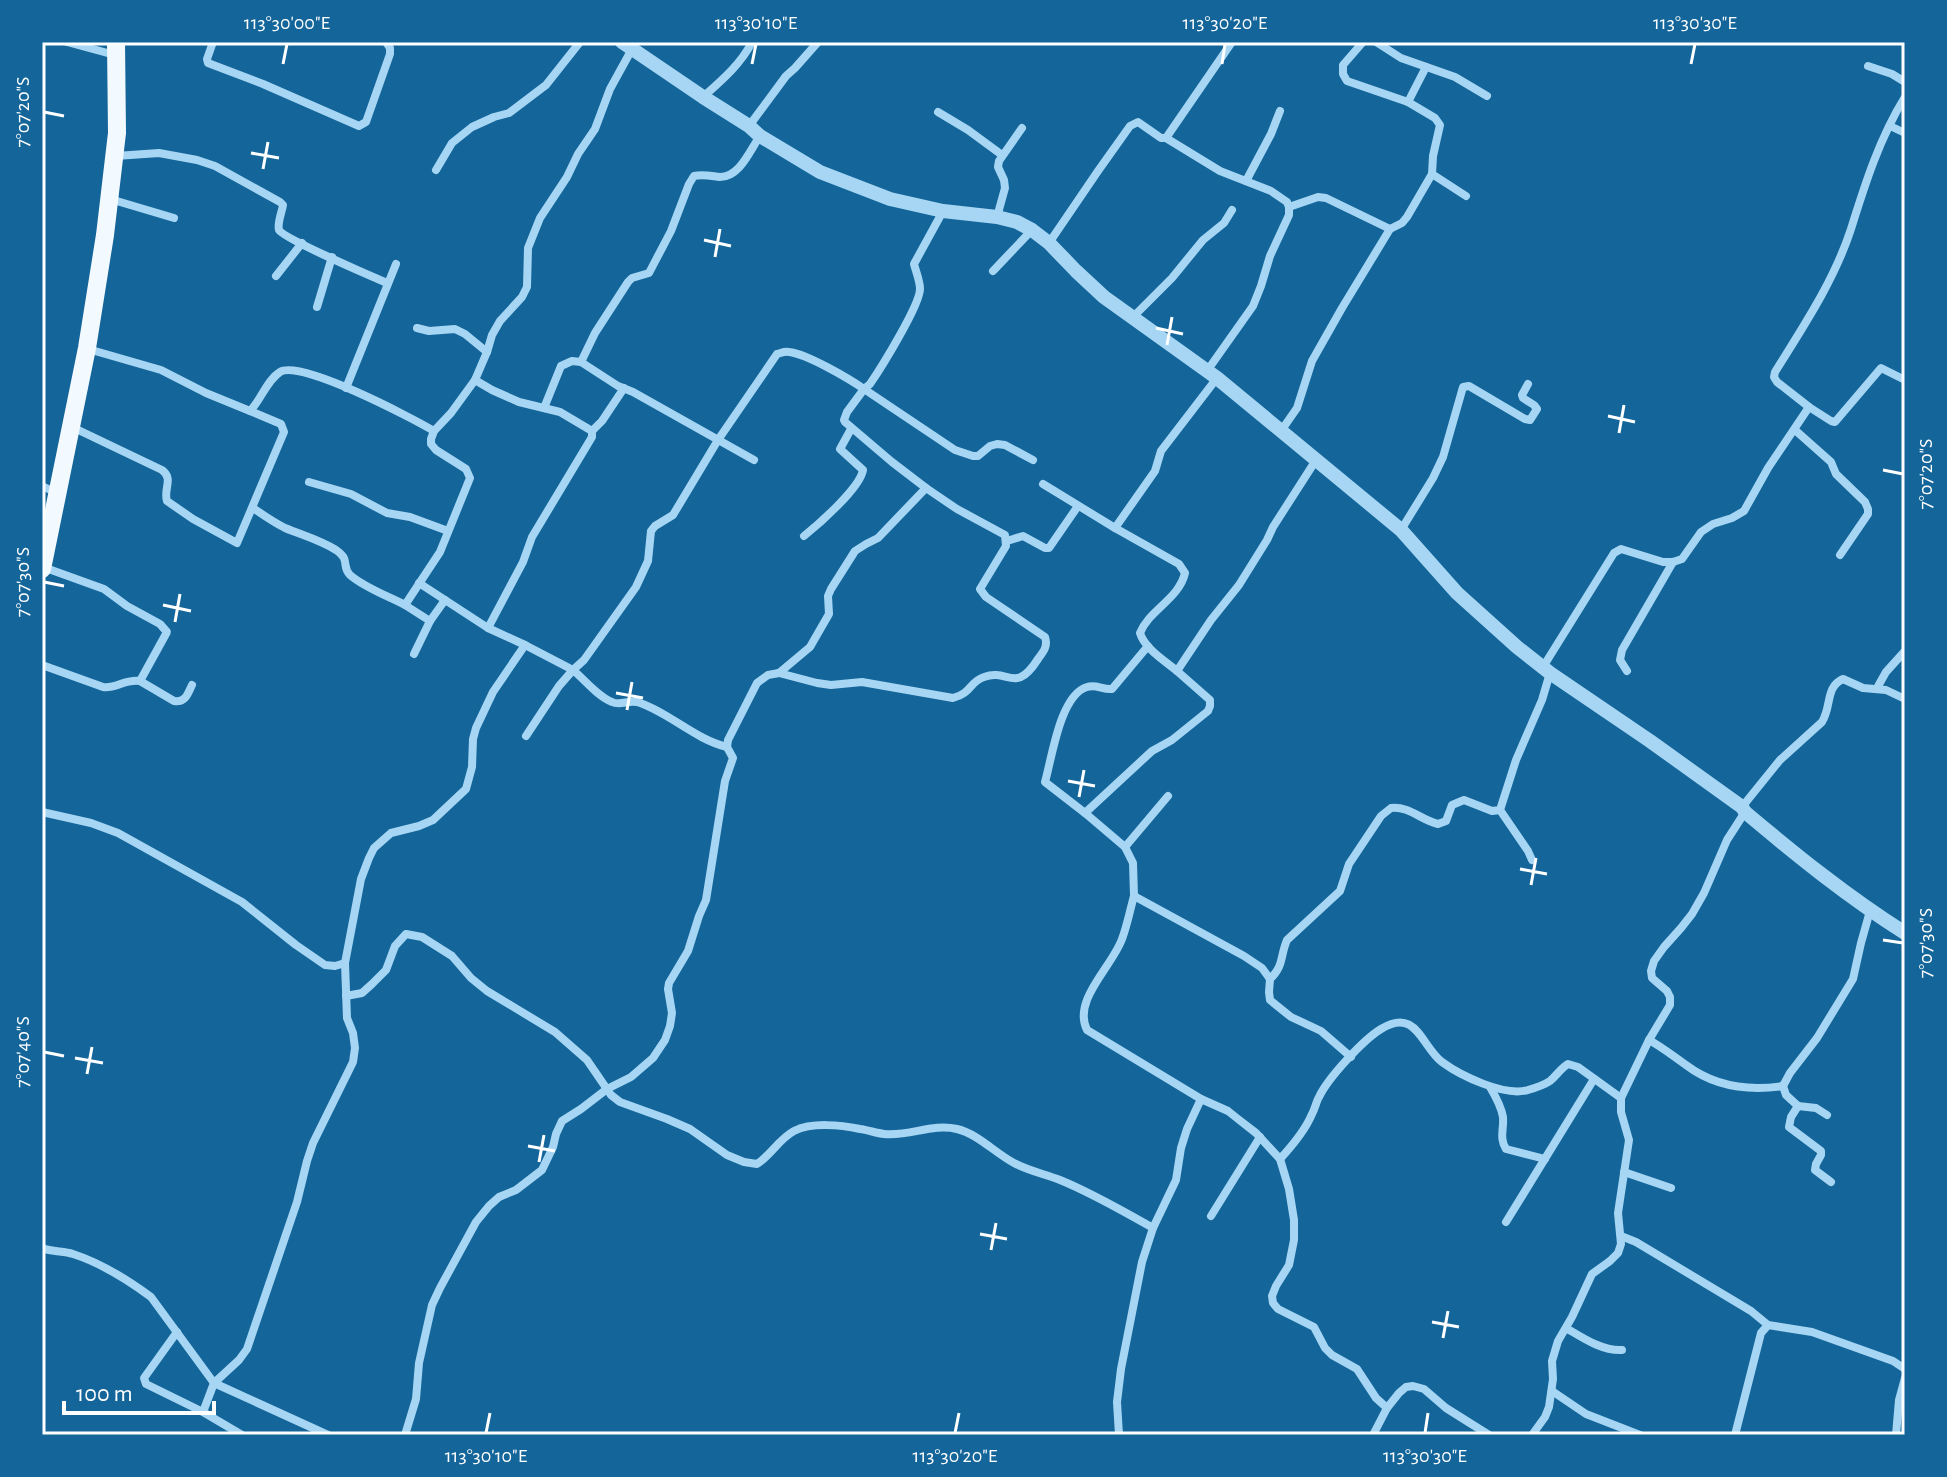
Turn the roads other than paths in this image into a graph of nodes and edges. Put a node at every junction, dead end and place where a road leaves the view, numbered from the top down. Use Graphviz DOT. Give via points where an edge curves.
graph roads {
  1 [pos="67,42"];
  2 [pos="213,42"];
  3 [pos="386,42"];
  4 [pos="580,42"];
  5 [pos="752,42"];
  6 [pos="818,42"];
  7 [pos="1232,42"];
  8 [pos="1363,42"];
  9 [pos="1376,42"];
  10 [pos="627,45"];
  11 [pos="116,49"];
  12 [pos="1868,66"];
  13 [pos="1426,67"];
  14 [pos="1905,82"];
  15 [pos="1487,96"];
  16 [pos="703,97"];
  17 [pos="1905,97"];
  18 [pos="1408,102"];
  19 [pos="1280,111"];
  20 [pos="938,112"];
  21 [pos="1890,126"];
  22 [pos="1022,128"];
  23 [pos="754,131"];
  24 [pos="1905,133"];
  25 [pos="1166,138"];
  26 [pos="1002,155"];
  27 [pos="115,156"];
  28 [pos="436,170"];
  29 [pos="1432,174"];
  30 [pos="1246,181"];
  31 [pos="1466,196"];
  32 [pos="110,199"];
  33 [pos="1289,207"];
  34 [pos="1232,210"];
  35 [pos="943,211"];
  36 [pos="997,217"];
  37 [pos="174,218"];
  38 [pos="1390,229"];
  39 [pos="1032,230"];
  40 [pos="302,243"];
  41 [pos="1049,243"];
  42 [pos="332,257"];
  43 [pos="396,264"];
  44 [pos="993,271"];
  45 [pos="276,276"];
  46 [pos="387,283"];
  47 [pos="317,307"];
  48 [pos="1133,317"];
  49 [pos="417,328"];
  50 [pos="87,348"];
  51 [pos="487,352"];
  52 [pos="581,362"];
  53 [pos="1212,375"];
  54 [pos="475,380"];
  55 [pos="1905,380"];
  56 [pos="1528,384"];
  57 [pos="346,388"];
  58 [pos="624,388"];
  59 [pos="864,389"];
  60 [pos="1809,407"];
  61 [pos="544,408"];
  62 [pos="250,411"];
  63 [pos="72,427"];
  64 [pos="851,429"];
  65 [pos="1795,430"];
  66 [pos="434,431"];
  67 [pos="592,431"];
  68 [pos="1281,431"];
  69 [pos="718,440"];
  70 [pos="754,460"];
  71 [pos="1033,460"];
  72 [pos="1316,460"];
  73 [pos="309,482"];
  74 [pos="1043,484"];
  75 [pos="926,488"];
  76 [pos="50,490"];
  77 [pos="1078,506"];
  78 [pos="253,508"];
  79 [pos="1115,528"];
  80 [pos="46,530"];
  81 [pos="1401,530"];
  82 [pos="448,531"];
  83 [pos="804,536"];
  84 [pos="1007,541"];
  85 [pos="1840,555"];
  86 [pos="1673,562"];
  87 [pos="42,568"];
  88 [pos="419,583"];
  89 [pos="445,600"];
  90 [pos="405,605"];
  91 [pos="430,621"];
  92 [pos="488,628"];
  93 [pos="525,645"];
  94 [pos="1148,646"];
  95 [pos="1905,651"];
  96 [pos="414,654"];
  97 [pos="42,665"];
  98 [pos="573,670"];
  99 [pos="1547,670"];
  100 [pos="1177,671"];
  101 [pos="1627,671"];
  102 [pos="779,673"];
  103 [pos="140,681"];
  104 [pos="192,685"];
  105 [pos="1877,688"];
  106 [pos="1905,699"];
  107 [pos="526,736"];
  108 [pos="727,747"];
  109 [pos="1168,796"];
  110 [pos="1500,810"];
  111 [pos="1743,810"];
  112 [pos="42,812"];
  113 [pos="1085,813"];
  114 [pos="1125,847"];
  115 [pos="1532,860"];
  116 [pos="1134,896"];
  117 [pos="1870,911"];
  118 [pos="1905,933"];
  119 [pos="345,963"];
  120 [pos="1270,979"];
  121 [pos="346,996"];
  122 [pos="1649,1040"];
  123 [pos="1351,1057"];
  124 [pos="1594,1079"];
  125 [pos="1783,1086"];
  126 [pos="1490,1087"];
  127 [pos="607,1089"];
  128 [pos="1621,1098"];
  129 [pos="1201,1099"];
  130 [pos="1798,1106"];
  131 [pos="1827,1115"];
  132 [pos="1260,1137"];
  133 [pos="1280,1159"];
  134 [pos="1545,1159"];
  135 [pos="1624,1172"];
  136 [pos="1831,1182"];
  137 [pos="1671,1188"];
  138 [pos="1211,1216"];
  139 [pos="1506,1222"];
  140 [pos="1153,1228"];
  141 [pos="1621,1236"];
  142 [pos="42,1248"];
  143 [pos="1768,1325"];
  144 [pos="1566,1328"];
  145 [pos="177,1332"];
  146 [pos="1622,1350"];
  147 [pos="1905,1369"];
  148 [pos="1905,1378"];
  149 [pos="214,1383"];
  150 [pos="1552,1391"];
  151 [pos="1387,1408"];
  152 [pos="203,1412"];
  153 [pos="242,1435"];
  154 [pos="328,1435"];
  155 [pos="405,1435"];
  156 [pos="1119,1435"];
  157 [pos="1373,1435"];
  158 [pos="1489,1435"];
  159 [pos="1532,1435"];
  160 [pos="1640,1435"];
  161 [pos="1735,1435"];
  162 [pos="1896,1435"];
  1 -- 11 [label="street"];
  2 -- 3 [label="street" via="208,63 359,126 366,122 390,54"];
  4 -- 28 [label="street" via="546,85 509,113 472,127 452,143"];
  5 -- 16 [label="street"];
  6 -- 23 [label="street" via="786,76"];
  7 -- 25 [label="street"];
  8 -- 18 [label="street" via="1343,65 1347,81"];
  9 -- 13 [label="street"];
  10 -- 16 [label="street"];
  10 -- 51 [label="street" via="595,129 540,218 528,248 527,287 495,329"];
  11 -- 27 [label="main road"];
  12 -- 14 [label="street"];
  13 -- 15 [label="street"];
  13 -- 18 [label="street"];
  16 -- 23 [label="street"];
  17 -- 21 [label="street"];
  18 -- 29 [label="street" via="1440,125"];
  19 -- 30 [label="street"];
  20 -- 26 [label="street"];
  21 -- 24 [label="street"];
  21 -- 60 [label="street" via="1828,281 1775,372 1777,382"];
  22 -- 26 [label="street"];
  23 -- 35 [label="street" via="849,185"];
  23 -- 52 [label="street" via="736,172 694,176 649,273 628,282"];
  25 -- 30 [label="street"];
  25 -- 41 [label="street" via="1138,122 1130,126"];
  26 -- 36 [label="street" via="998,167 1005,188"];
  27 -- 32 [label="main road"];
  27 -- 40 [label="street" via="159,153 215,166 280,202 280,232"];
  29 -- 31 [label="street"];
  29 -- 38 [label="street" via="1407,217"];
  30 -- 33 [label="street" via="1271,191"];
  32 -- 37 [label="street"];
  32 -- 50 [label="main road"];
  33 -- 38 [label="street" via="1326,198"];
  33 -- 53 [label="street" via="1253,306"];
  34 -- 48 [label="street"];
  35 -- 36 [label="street"];
  35 -- 59 [label="street" via="914,264 920,292 909,317"];
  36 -- 39 [label="street"];
  38 -- 68 [label="street" via="1312,361 1297,408"];
  39 -- 41 [label="street"];
  39 -- 44 [label="street"];
  40 -- 42 [label="street"];
  40 -- 45 [label="street"];
  41 -- 48 [label="street" via="1104,297"];
  42 -- 46 [label="street"];
  42 -- 47 [label="street"];
  43 -- 46 [label="street"];
  46 -- 57 [label="street"];
  48 -- 53 [label="street"];
  49 -- 51 [label="street" via="455,329"];
  50 -- 62 [label="street" via="161,370"];
  50 -- 63 [label="main road"];
  51 -- 54 [label="street"];
  52 -- 58 [label="street"];
  52 -- 61 [label="street" via="561,366"];
  53 -- 68 [label="street"];
  53 -- 79 [label="street"];
  54 -- 61 [label="street" via="511,399"];
  54 -- 66 [label="street"];
  55 -- 60 [label="street" via="1881,368 1835,422"];
  56 -- 81 [label="street" via="1523,398 1537,409 1530,420 1463,387 1443,457"];
  57 -- 62 [label="street" via="286,370 271,381"];
  57 -- 66 [label="street"];
  58 -- 67 [label="street"];
  58 -- 69 [label="street"];
  59 -- 64 [label="street" via="845,417"];
  59 -- 69 [label="street" via="809,358 787,351 777,354"];
  59 -- 71 [label="street" via="955,450 978,456 990,446 1005,445"];
  60 -- 65 [label="street"];
  61 -- 67 [label="street"];
  62 -- 78 [label="street" via="281,424 284,432"];
  63 -- 76 [label="main road"];
  63 -- 78 [label="street" via="162,470 169,480 167,501 234,542 239,542"];
  64 -- 75 [label="street"];
  64 -- 83 [label="street" via="840,449 863,474"];
  65 -- 85 [label="street" via="1831,462 1868,509"];
  65 -- 86 [label="street" via="1744,511 1701,532 1682,559"];
  66 -- 82 [label="street" via="431,444 466,469 470,478"];
  67 -- 92 [label="street"];
  68 -- 72 [label="street"];
  69 -- 70 [label="street"];
  69 -- 98 [label="street" via="673,515 651,531 648,561 636,587"];
  72 -- 81 [label="street"];
  72 -- 100 [label="street" via="1239,585"];
  73 -- 82 [label="street"];
  74 -- 77 [label="street"];
  75 -- 84 [label="street"];
  75 -- 102 [label="street" via="878,538 855,551 831,589 829,614 810,647"];
  76 -- 80 [label="main road"];
  77 -- 79 [label="street"];
  77 -- 84 [label="street" via="1049,548 1023,536"];
  78 -- 90 [label="street" via="343,555 348,573"];
  79 -- 94 [label="street" via="1179,564 1185,573 1142,627 1142,641"];
  80 -- 87 [label="main road"];
  81 -- 99 [label="street" via="1488,623"];
  82 -- 88 [label="street"];
  84 -- 102 [label="street" via="980,589 1047,640 1021,677 981,678 953,698 862,682 817,683"];
  86 -- 99 [label="street" via="1621,549 1614,553"];
  86 -- 101 [label="street" via="1622,650 1620,660"];
  87 -- 103 [label="street" via="104,589 167,632"];
  88 -- 89 [label="street"];
  88 -- 90 [label="street"];
  89 -- 91 [label="street"];
  89 -- 92 [label="street"];
  90 -- 91 [label="street"];
  91 -- 96 [label="street"];
  92 -- 93 [label="street"];
  93 -- 98 [label="street"];
  93 -- 119 [label="street" via="476,728 466,789 433,820 391,833 374,848 361,879"];
  94 -- 100 [label="street"];
  94 -- 113 [label="street" via="1112,689 1084,687 1062,717 1045,782"];
  95 -- 105 [label="street"];
  97 -- 103 [label="street" via="108,688"];
  98 -- 107 [label="street"];
  98 -- 108 [label="street" via="615,703 636,702"];
  99 -- 110 [label="street" via="1542,700"];
  99 -- 111 [label="street"];
  100 -- 113 [label="street" via="1210,700 1208,711 1152,751"];
  102 -- 108 [label="street" via="757,683"];
  103 -- 104 [label="street" via="180,702"];
  105 -- 106 [label="street"];
  105 -- 111 [label="street" via="1843,679 1835,682 1822,722 1780,760"];
  108 -- 127 [label="street" via="733,758 710,882 688,951 669,983 672,1013 665,1040 653,1058"];
  109 -- 114 [label="street"];
  110 -- 115 [label="street"];
  110 -- 120 [label="street" via="1464,800 1452,805 1446,821 1438,824 1406,808 1391,808 1349,864 1340,891 1287,940 1281,966"];
  111 -- 117 [label="street"];
  111 -- 122 [label="street" via="1692,914 1654,961 1652,978 1667,991 1670,1005"];
  112 -- 119 [label="street" via="118,833 242,902 325,965"];
  113 -- 114 [label="street"];
  114 -- 116 [label="street" via="1133,863"];
  116 -- 120 [label="street" via="1244,956"];
  116 -- 129 [label="street" via="1122,940 1090,993 1082,1020 1087,1030"];
  117 -- 118 [label="street"];
  117 -- 125 [label="street" via="1853,979"];
  119 -- 121 [label="street"];
  120 -- 123 [label="street" via="1270,1000"];
  121 -- 127 [label="street" via="362,993 386,970 406,934 422,937 452,956 487,991 555,1032 587,1060"];
  121 -- 149 [label="street" via="353,1062 313,1143 247,1349"];
  122 -- 125 [label="street" via="1709,1079 1748,1089"];
  122 -- 128 [label="street"];
  123 -- 126 [label="street" via="1382,1029 1408,1024 1441,1061"];
  123 -- 133 [label="street"];
  124 -- 126 [label="street" via="1568,1064 1544,1084 1525,1091"];
  124 -- 128 [label="street"];
  124 -- 134 [label="street"];
  125 -- 130 [label="street"];
  126 -- 134 [label="street" via="1499,1102 1506,1149"];
  127 -- 140 [label="street" via="620,1102 690,1129 727,1155 757,1164 795,1131 811,1126 884,1134 960,1130 1019,1166 1062,1181"];
  127 -- 155 [label="street" via="562,1121 542,1170 499,1197 476,1222 432,1305"];
  128 -- 135 [label="street" via="1629,1140"];
  129 -- 132 [label="street" via="1228,1111"];
  129 -- 140 [label="street" via="1187,1129 1176,1180"];
  130 -- 131 [label="street"];
  130 -- 136 [label="street" via="1789,1127 1821,1151 1815,1170"];
  132 -- 133 [label="street"];
  132 -- 138 [label="street"];
  133 -- 151 [label="street" via="1294,1240 1273,1303 1314,1327 1325,1348 1357,1369"];
  134 -- 139 [label="street"];
  135 -- 137 [label="street"];
  135 -- 141 [label="street" via="1618,1213"];
  140 -- 156 [label="street" via="1121,1369"];
  141 -- 143 [label="street"];
  141 -- 144 [label="street" via="1618,1253 1592,1274"];
  142 -- 145 [label="street" via="74,1254 140,1289"];
  143 -- 147 [label="street" via="1812,1332"];
  143 -- 161 [label="street" via="1761,1333"];
  144 -- 146 [label="street" via="1603,1347"];
  144 -- 150 [label="street" via="1552,1361"];
  145 -- 149 [label="street"];
  145 -- 152 [label="street" via="144,1378 146,1384"];
  148 -- 162 [label="street"];
  149 -- 152 [label="street"];
  149 -- 154 [label="street"];
  150 -- 159 [label="street" via="1545,1417"];
  150 -- 160 [label="street" via="1586,1414"];
  151 -- 157 [label="street"];
  151 -- 158 [label="street" via="1413,1386"];
  152 -- 153 [label="street"];
}
